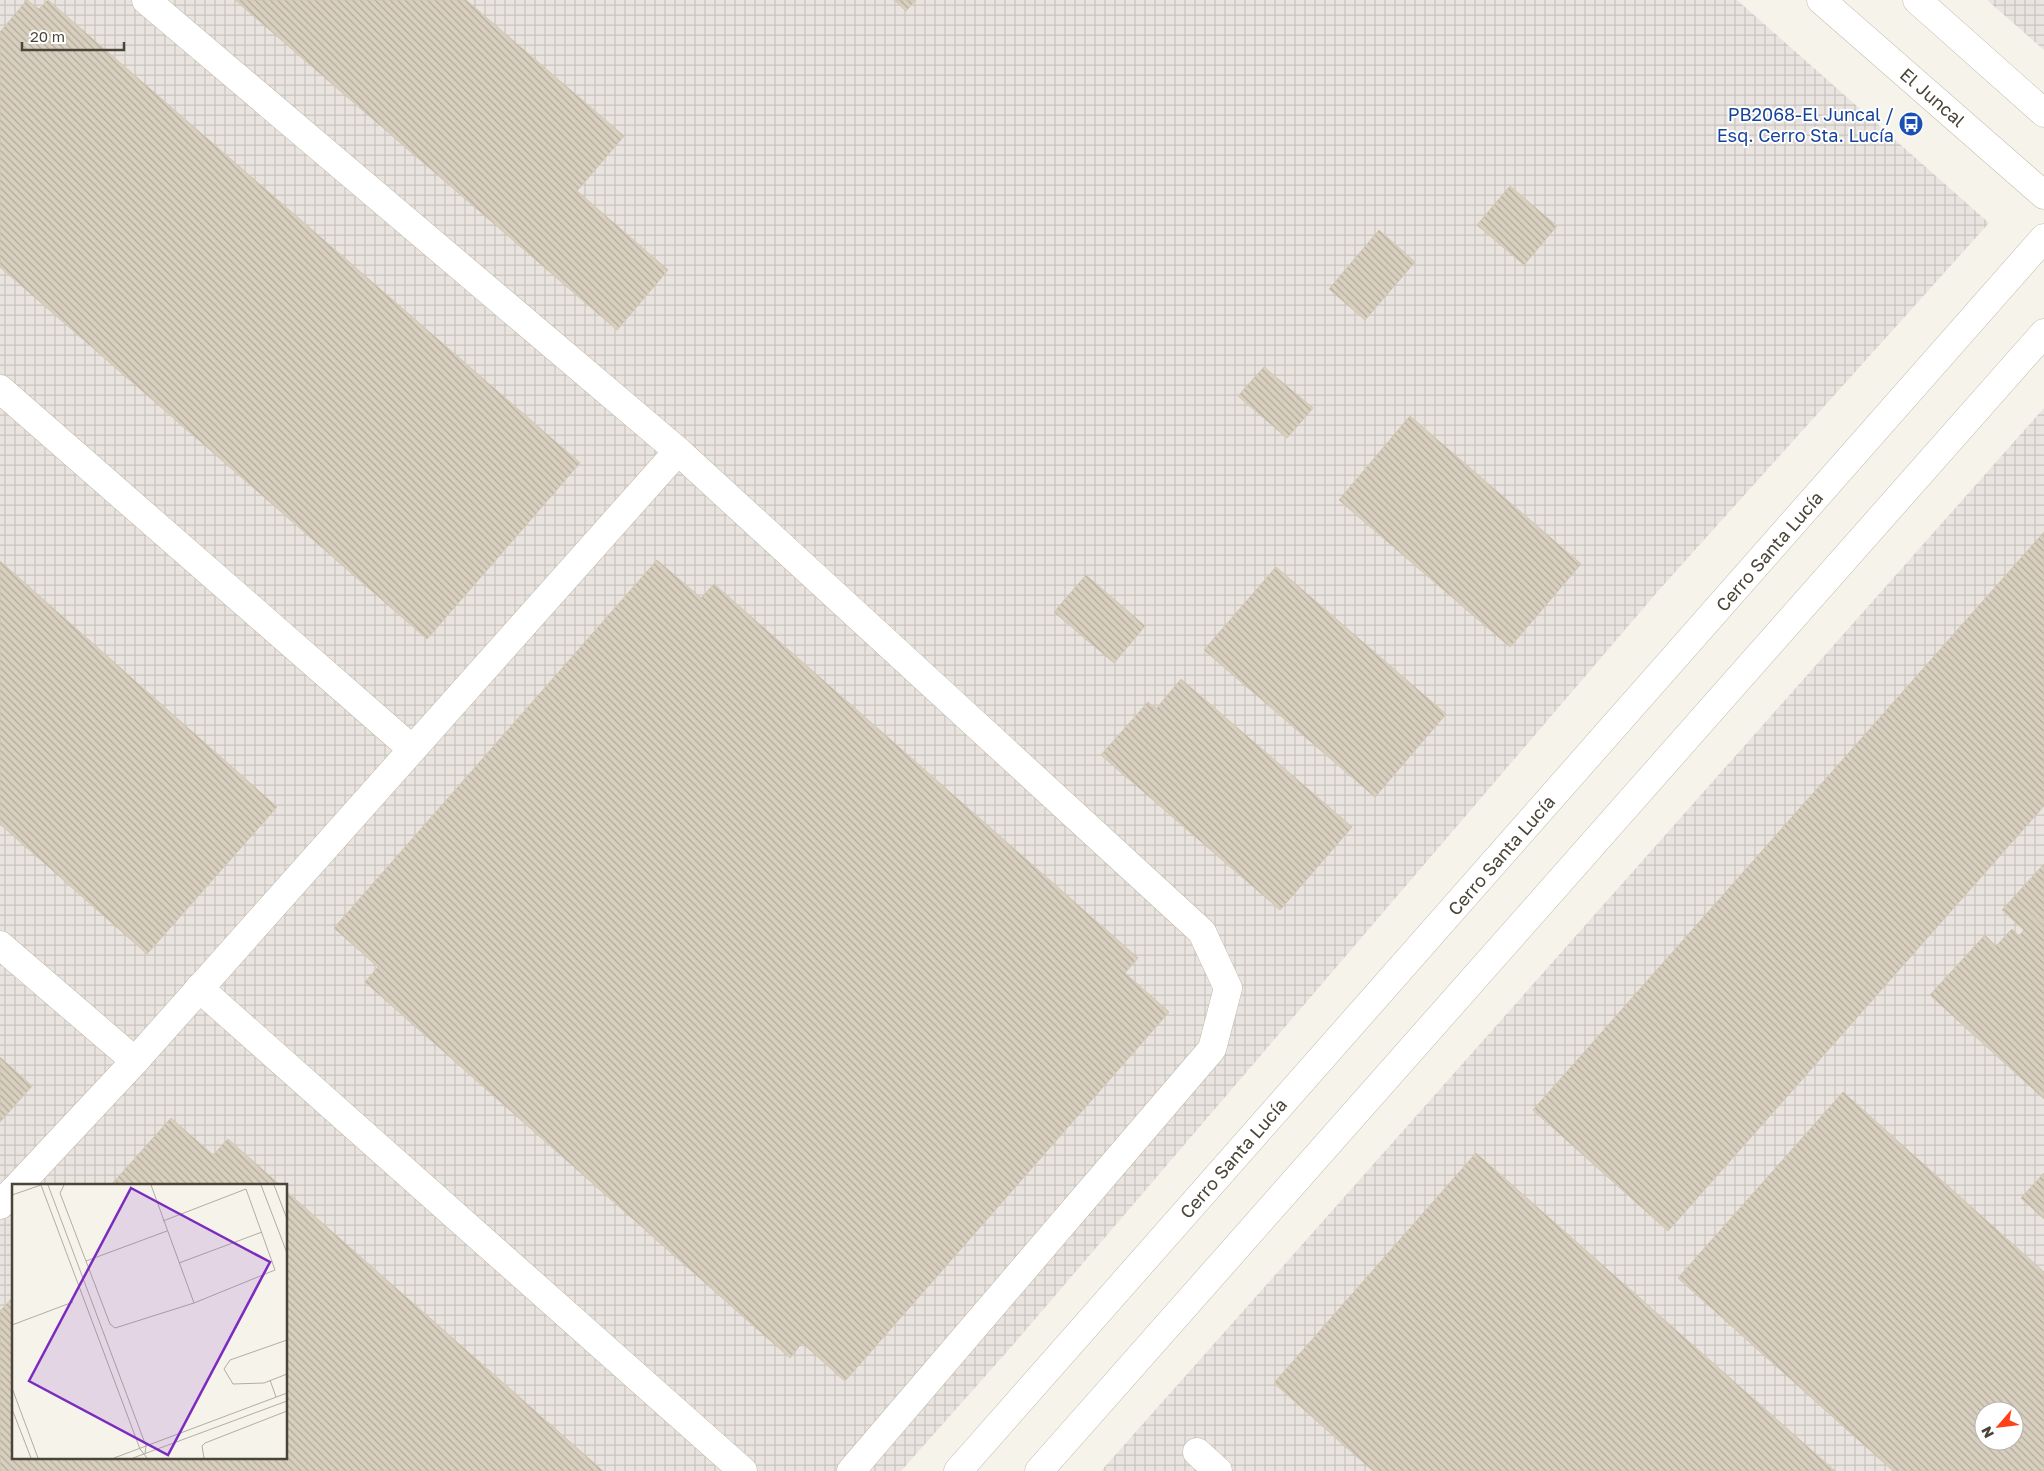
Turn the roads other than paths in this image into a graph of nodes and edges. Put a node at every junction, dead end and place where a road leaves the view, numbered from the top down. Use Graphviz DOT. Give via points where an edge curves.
graph roads {
  1 [pos="146,0"];
  2 [pos="1821,0"];
  3 [pos="1917,0"];
  4 [pos="2044,113"];
  5 [pos="2044,194"];
  6 [pos="2044,238"];
  7 [pos="2044,333"];
  8 [pos="0,389"];
  9 [pos="678,451"];
  10 [pos="412,749"];
  11 [pos="0,944"];
  12 [pos="199,988"];
  13 [pos="135,1061"];
  14 [pos="20,1184"];
  15 [pos="12,1192"];
  16 [pos="0,1205"];
  17 [pos="1197,1452"];
  18 [pos="743,1471"];
  19 [pos="850,1471"];
  20 [pos="958,1471"];
  21 [pos="1039,1471"];
  22 [pos="1218,1471"];
  1 -- 9 [label="street"];
  2 -- 5 [label="street, El Juncal"];
  3 -- 4 [label="street"];
  6 -- 20 [label="street, Cerro Santa Lucía"];
  7 -- 21 [label="street"];
  8 -- 10 [label="street"];
  9 -- 10 [label="street"];
  9 -- 19 [label="street" via="1202,932 1228,988 1212,1049"];
  10 -- 12 [label="street"];
  11 -- 13 [label="street"];
  12 -- 13 [label="street"];
  12 -- 18 [label="street"];
  13 -- 14 [label="street"];
  15 -- 16 [label="street"];
  17 -- 22 [label="street"];
}
